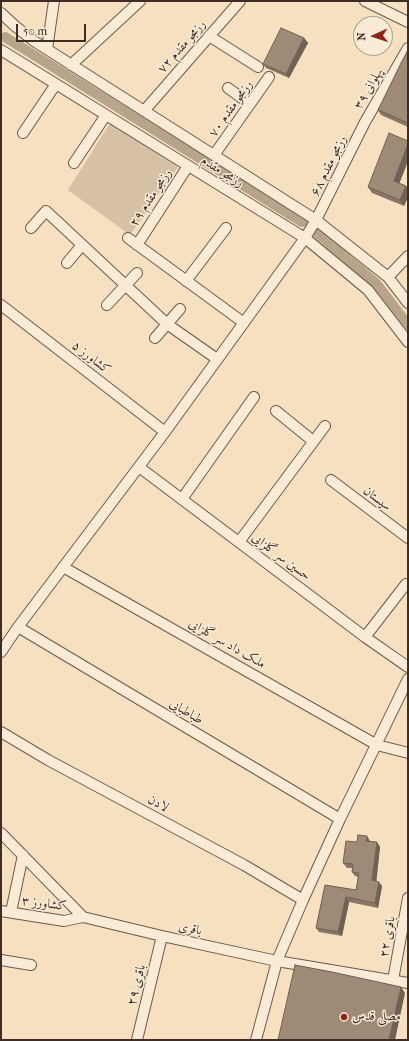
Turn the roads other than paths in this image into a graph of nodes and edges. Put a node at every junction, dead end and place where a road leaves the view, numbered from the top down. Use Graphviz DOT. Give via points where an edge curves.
graph roads {
  1 [pos="54,1"];
  2 [pos="140,1"];
  3 [pos="240,1"];
  4 [pos="365,1"];
  5 [pos="1,13"];
  6 [pos="408,22"];
  7 [pos="209,36"];
  8 [pos="408,48"];
  9 [pos="47,49"];
  10 [pos="1,50"];
  11 [pos="71,65"];
  12 [pos="258,66"];
  13 [pos="269,77"];
  14 [pos="56,84"];
  15 [pos="228,88"];
  16 [pos="250,104"];
  17 [pos="144,111"];
  18 [pos="106,115"];
  19 [pos="365,122"];
  20 [pos="23,133"];
  21 [pos="214,156"];
  22 [pos="74,163"];
  23 [pos="188,166"];
  24 [pos="316,220"];
  25 [pos="30,228"];
  26 [pos="226,228"];
  27 [pos="305,238"];
  28 [pos="82,246"];
  29 [pos="408,256"];
  30 [pos="67,263"];
  31 [pos="137,273"];
  32 [pos="388,277"];
  33 [pos="186,281"];
  34 [pos="125,285"];
  35 [pos="408,303"];
  36 [pos="1,305"];
  37 [pos="108,305"];
  38 [pos="180,308"];
  39 [pos="244,323"];
  40 [pos="167,324"];
  41 [pos="155,338"];
  42 [pos="408,342"];
  43 [pos="218,359"];
  44 [pos="254,397"];
  45 [pos="276,411"];
  46 [pos="324,426"];
  47 [pos="166,432"];
  48 [pos="313,441"];
  49 [pos="139,467"];
  50 [pos="331,480"];
  51 [pos="182,499"];
  52 [pos="408,538"];
  53 [pos="239,542"];
  54 [pos="63,567"];
  55 [pos="406,584"];
  56 [pos="18,627"];
  57 [pos="365,637"];
  58 [pos="1,652"];
  59 [pos="408,667"];
  60 [pos="408,679"];
  61 [pos="1,732"];
  62 [pos="377,745"];
  63 [pos="408,753"];
  64 [pos="340,819"];
  65 [pos="1,833"];
  66 [pos="23,855"];
  67 [pos="408,898"];
  68 [pos="303,900"];
  69 [pos="6,912"];
  70 [pos="83,917"];
  71 [pos="162,936"];
  72 [pos="1,960"];
  73 [pos="277,961"];
  74 [pos="31,965"];
  75 [pos="393,980"];
  76 [pos="408,983"];
  77 [pos="137,1040"];
  78 [pos="256,1040"];
  1 -- 9 [label="street"];
  2 -- 11 [label="street"];
  3 -- 7 [label="street, رزمجو مقدم ۷۲"];
  4 -- 6 [label="street"];
  5 -- 9 [label="street, رزمجو مقدم"];
  7 -- 12 [label="street"];
  7 -- 17 [label="street, رزمجو مقدم ۷۲"];
  8 -- 19 [label="street, پهلوانی ۳۹"];
  9 -- 11 [label="street, رزمجو مقدم"];
  10 -- 14 [label="street, رزمجو مقدم"];
  11 -- 17 [label="street, رزمجو مقدم"];
  13 -- 16 [label="street, رزمجو مقدم ۷۰"];
  14 -- 18 [label="street, رزمجو مقدم"];
  14 -- 20 [label="street"];
  15 -- 16 [label="street"];
  16 -- 21 [label="street, رزمجو مقدم ۷۰"];
  17 -- 21 [label="street, رزمجو مقدم"];
  18 -- 22 [label="street"];
  18 -- 23 [label="street, رزمجو مقدم"];
  19 -- 24 [label="street, رزمجو مقدم ۶۸"];
  21 -- 24 [label="street, رزمجو مقدم"];
  23 -- 27 [label="street, رزمجو مقدم"];
  23 -- 33 [label="street, رزمجو مقدم ۲۹" via="132,242"];
  24 -- 27 [label="street, رزمجو مقدم ۶۸"];
  24 -- 32 [label="street, رزمجو مقدم"];
  25 -- 28 [label="street" via="46,211"];
  26 -- 33 [label="street"];
  27 -- 39 [label="street, رزمجو مقدم ۶۸"];
  27 -- 42 [label="street, رزمجو مقدم" via="368,290"];
  28 -- 30 [label="street"];
  28 -- 34 [label="street"];
  29 -- 32 [label="street"];
  31 -- 34 [label="street"];
  32 -- 35 [label="street, رزمجو مقدم"];
  33 -- 39 [label="street"];
  34 -- 37 [label="street"];
  34 -- 40 [label="street"];
  36 -- 47 [label="street, کشاورز ۵"];
  38 -- 40 [label="street"];
  39 -- 43 [label="street, رزمجو مقدم ۶۸"];
  40 -- 41 [label="street"];
  40 -- 43 [label="street"];
  43 -- 47 [label="street, رزمجو مقدم ۶۸"];
  44 -- 51 [label="street"];
  45 -- 48 [label="street"];
  46 -- 48 [label="street"];
  47 -- 49 [label="street, رزمجو مقدم ۶۸"];
  48 -- 53 [label="street"];
  49 -- 51 [label="street, حسین سر گلزایی"];
  49 -- 54 [label="street, رزمجو مقدم ۶۸"];
  50 -- 52 [label="street, سیستان"];
  51 -- 53 [label="street, حسین سر گلزایی"];
  53 -- 57 [label="street, حسین سر گلزایی"];
  54 -- 56 [label="street, رزمجو مقدم ۶۸"];
  54 -- 62 [label="street, ملک داد سر گلزایی"];
  55 -- 57 [label="street"];
  56 -- 58 [label="street, رزمجو مقدم ۶۸"];
  56 -- 64 [label="street, طباطبایی"];
  57 -- 59 [label="street, حسین سر گلزایی"];
  60 -- 62 [label="street"];
  61 -- 68 [label="street, لادن"];
  62 -- 63 [label="street, ملک داد سر گلزایی"];
  62 -- 64 [label="street"];
  64 -- 68 [label="street"];
  65 -- 66 [label="street"];
  66 -- 69 [label="street"];
  66 -- 70 [label="street"];
  67 -- 75 [label="street, باقری ۲۲"];
  68 -- 73 [label="street"];
  69 -- 70 [label="street, کشاورز ۳" via="64,922"];
  70 -- 71 [label="street, باقری"];
  71 -- 73 [label="street, باقری"];
  71 -- 77 [label="street, باقری ۲۹"];
  72 -- 74 [label="street"];
  73 -- 75 [label="street, باقری"];
  73 -- 78 [label="street"];
  75 -- 76 [label="street, باقری"];
}
